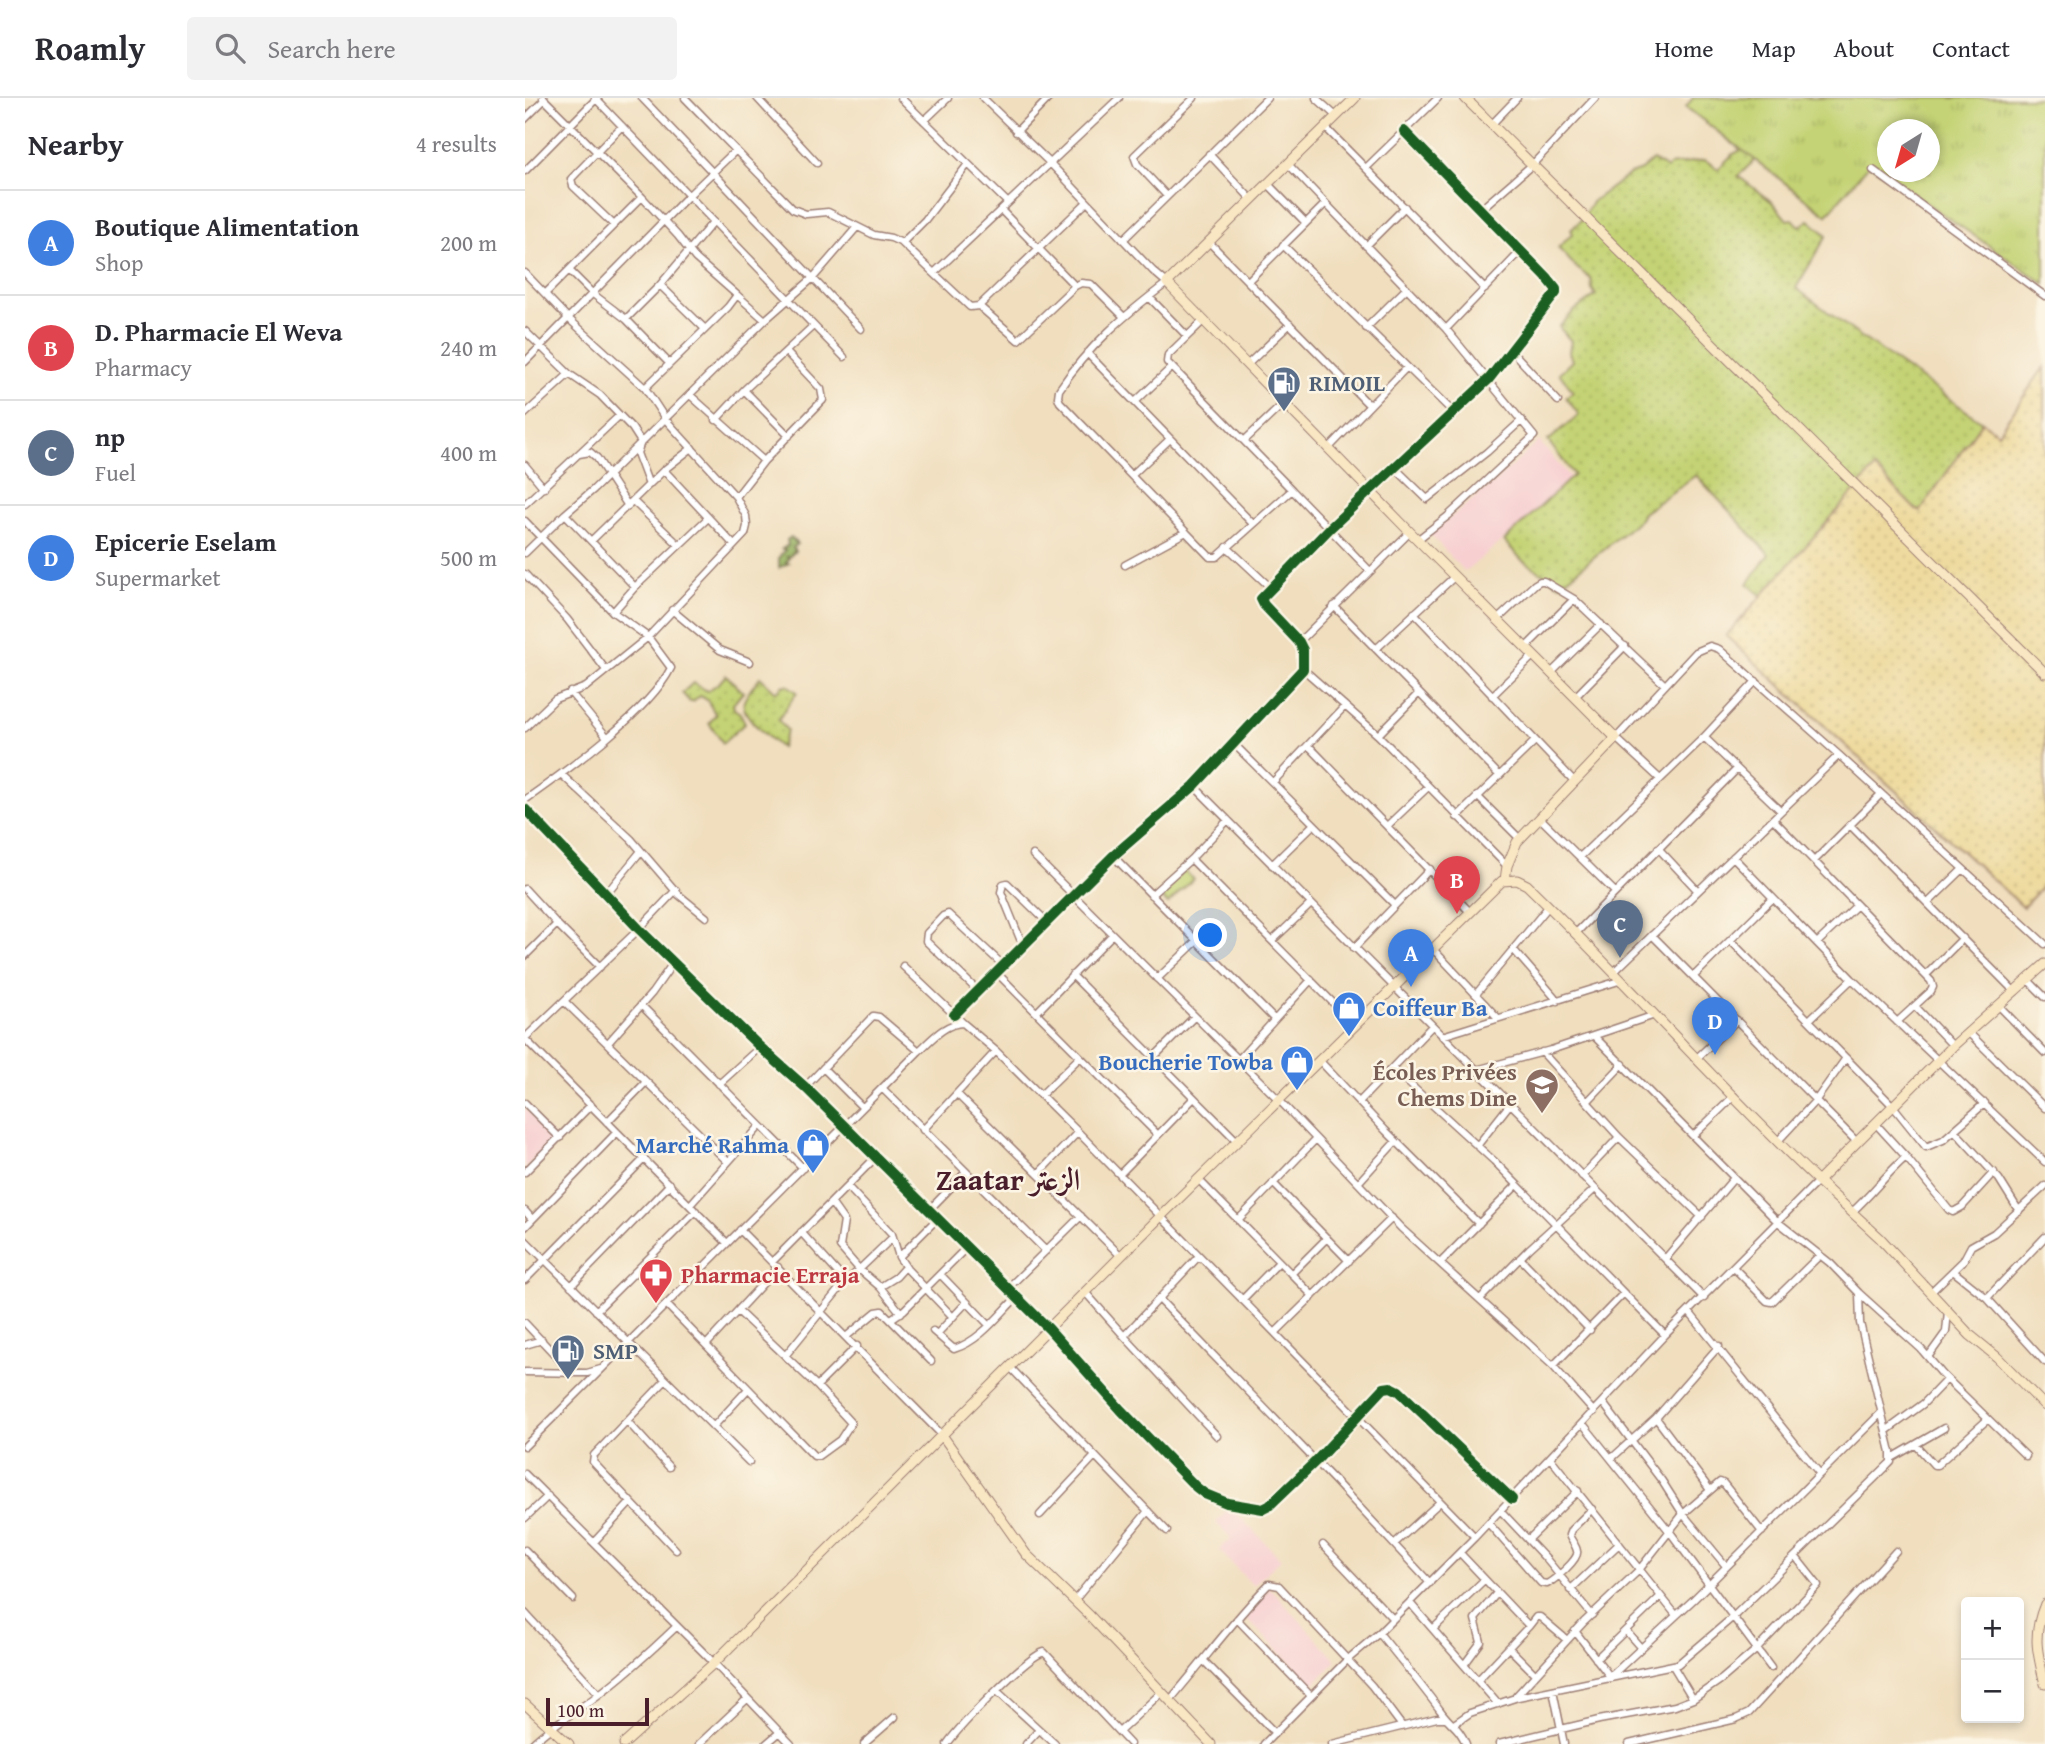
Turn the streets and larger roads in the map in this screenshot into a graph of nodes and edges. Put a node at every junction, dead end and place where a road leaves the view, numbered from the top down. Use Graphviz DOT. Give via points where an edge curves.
graph roads {
  1 [pos="596,98"];
  2 [pos="642,98"];
  3 [pos="685,98"];
  4 [pos="757,98"];
  5 [pos="901,98"];
  6 [pos="948,98"];
  7 [pos="983,98"];
  8 [pos="1049,98"];
  9 [pos="1119,98"];
  10 [pos="1194,98"];
  11 [pos="1267,98"];
  12 [pos="1316,98"];
  13 [pos="1355,98"];
  14 [pos="1438,98"];
  15 [pos="1465,98"];
  16 [pos="1517,98"];
  17 [pos="1594,98"];
  18 [pos="544,99"];
  19 [pos="1336,116"];
  20 [pos="525,119"];
  21 [pos="925,121"];
  22 [pos="1492,124"];
  23 [pos="572,125"];
  24 [pos="622,126"];
  25 [pos="1325,127"];
  26 [pos="1404,131"];
  27 [pos="1016,132"];
  28 [pos="736,150"];
  29 [pos="597,151"];
  30 [pos="1209,155"];
  31 [pos="817,163"];
  32 [pos="1049,163"];
  33 [pos="968,164"];
  34 [pos="1288,164"];
  35 [pos="1532,164"];
  36 [pos="1366,168"];
  37 [pos="1874,170"];
  38 [pos="525,171"];
  39 [pos="713,172"];
  40 [pos="1268,184"];
  41 [pos="688,196"];
  42 [pos="1167,196"];
  43 [pos="642,197"];
  44 [pos="1252,200"];
  45 [pos="1008,203"];
  46 [pos="1086,203"];
  47 [pos="1325,204"];
  48 [pos="1405,207"];
  49 [pos="1002,209"];
  50 [pos="1481,209"];
  51 [pos="664,220"];
  52 [pos="713,222"];
  53 [pos="1306,223"];
  54 [pos="614,225"];
  55 [pos="857,227"];
  56 [pos="1123,240"];
  57 [pos="1209,242"];
  58 [pos="902,243"];
  59 [pos="1283,245"];
  60 [pos="1366,246"];
  61 [pos="1039,248"];
  62 [pos="690,251"];
  63 [pos="1520,252"];
  64 [pos="569,270"];
  65 [pos="525,273"];
  66 [pos="934,273"];
  67 [pos="813,278"];
  68 [pos="1248,281"];
  69 [pos="1167,283"];
  70 [pos="660,285"];
  71 [pos="1075,286"];
  72 [pos="1407,288"];
  73 [pos="1485,289"];
  74 [pos="545,293"];
  75 [pos="593,294"];
  76 [pos="737,295"];
  77 [pos="2045,296"];
  78 [pos="1149,297"];
  79 [pos="787,300"];
  80 [pos="979,306"];
  81 [pos="1123,316"];
  82 [pos="569,319"];
  83 [pos="626,319"];
  84 [pos="765,320"];
  85 [pos="1204,320"];
  86 [pos="1290,324"];
  87 [pos="812,327"];
  88 [pos="1367,328"];
  89 [pos="705,329"];
  90 [pos="861,329"];
  91 [pos="1446,329"];
  92 [pos="525,331"];
  93 [pos="1187,336"];
  94 [pos="540,348"];
  95 [pos="1511,350"];
  96 [pos="786,353"];
  97 [pos="1087,353"];
  98 [pos="844,357"];
  99 [pos="525,362"];
  100 [pos="669,363"];
  101 [pos="1247,365"];
  102 [pos="1172,367"];
  103 [pos="1406,368"];
  104 [pos="569,374"];
  105 [pos="1489,379"];
  106 [pos="645,388"];
  107 [pos="744,390"];
  108 [pos="690,394"];
  109 [pos="1558,401"];
  110 [pos="1135,402"];
  111 [pos="1284,403"];
  112 [pos="1369,405"];
  113 [pos="1454,413"];
  114 [pos="525,414"];
  115 [pos="619,416"];
  116 [pos="716,419"];
  117 [pos="666,420"];
  118 [pos="1522,420"];
  119 [pos="789,436"];
  120 [pos="1170,439"];
  121 [pos="1244,441"];
  122 [pos="641,442"];
  123 [pos="692,448"];
  124 [pos="1328,449"];
  125 [pos="578,455"];
  126 [pos="764,461"];
  127 [pos="525,465"];
  128 [pos="1394,467"];
  129 [pos="664,470"];
  130 [pos="1132,475"];
  131 [pos="607,476"];
  132 [pos="649,485"];
  133 [pos="544,488"];
  134 [pos="1292,490"];
  135 [pos="1369,491"];
  136 [pos="736,497"];
  137 [pos="631,503"];
  138 [pos="525,504"];
  139 [pos="565,514"];
  140 [pos="708,518"];
  141 [pos="525,521"];
  142 [pos="1253,524"];
  143 [pos="1330,528"];
  144 [pos="1187,532"];
  145 [pos="1410,532"];
  146 [pos="543,538"];
  147 [pos="1417,540"];
  148 [pos="591,541"];
  149 [pos="679,545"];
  150 [pos="734,545"];
  151 [pos="1227,547"];
  152 [pos="525,554"];
  153 [pos="1125,565"];
  154 [pos="1370,571"];
  155 [pos="525,574"];
  156 [pos="1454,577"];
  157 [pos="635,587"];
  158 [pos="1270,587"];
  159 [pos="1574,599"];
  160 [pos="1334,606"];
  161 [pos="672,610"];
  162 [pos="613,612"];
  163 [pos="1414,613"];
  164 [pos="1497,620"];
  165 [pos="1601,624"];
  166 [pos="648,637"];
  167 [pos="1300,642"];
  168 [pos="1625,646"];
  169 [pos="1525,648"];
  170 [pos="1376,649"];
  171 [pos="1533,656"];
  172 [pos="750,662"];
  173 [pos="1303,669"];
  174 [pos="606,670"];
  175 [pos="1551,673"];
  176 [pos="2045,673"];
  177 [pos="1756,681"];
  178 [pos="1665,685"];
  179 [pos="570,692"];
  180 [pos="1419,693"];
  181 [pos="1492,695"];
  182 [pos="1574,697"];
  183 [pos="1345,706"];
  184 [pos="525,727"];
  185 [pos="1378,735"];
  186 [pos="607,737"];
  187 [pos="1705,737"];
  188 [pos="1616,738"];
  189 [pos="1535,741"];
  190 [pos="1233,743"];
  191 [pos="1308,745"];
  192 [pos="1839,755"];
  193 [pos="1737,769"];
  194 [pos="561,774"];
  195 [pos="1499,775"];
  196 [pos="1660,779"];
  197 [pos="1273,782"];
  198 [pos="1575,782"];
  199 [pos="1194,786"];
  200 [pos="1428,787"];
  201 [pos="1881,794"];
  202 [pos="1477,796"];
  203 [pos="525,800"];
  204 [pos="525,809"];
  205 [pos="1781,811"];
  206 [pos="1457,817"];
  207 [pos="1541,818"];
  208 [pos="1773,819"];
  209 [pos="1228,820"];
  210 [pos="1314,824"];
  211 [pos="1850,825"];
  212 [pos="1387,826"];
  213 [pos="1520,839"];
  214 [pos="1658,848"];
  215 [pos="641,851"];
  216 [pos="1033,855"];
  217 [pos="1113,856"];
  218 [pos="1580,857"];
  219 [pos="1733,857"];
  220 [pos="1191,859"];
  221 [pos="1814,861"];
  222 [pos="1272,865"];
  223 [pos="1507,866"];
  224 [pos="1430,869"];
  225 [pos="1962,870"];
  226 [pos="1505,880"];
  227 [pos="525,890"];
  228 [pos="675,890"];
  229 [pos="1614,891"];
  230 [pos="1698,891"];
  231 [pos="605,894"];
  232 [pos="1073,895"];
  233 [pos="1151,895"];
  234 [pos="1773,898"];
  235 [pos="1928,903"];
  236 [pos="1311,904"];
  237 [pos="1395,905"];
  238 [pos="1857,905"];
  239 [pos="1548,907"];
  240 [pos="1470,912"];
  241 [pos="706,917"];
  242 [pos="1047,922"];
  243 [pos="557,924"];
  244 [pos="639,929"];
  245 [pos="1575,934"];
  246 [pos="1112,935"];
  247 [pos="1652,935"];
  248 [pos="1963,939"];
  249 [pos="1196,941"];
  250 [pos="1272,941"];
  251 [pos="1731,941"];
  252 [pos="1817,943"];
  253 [pos="2045,944"];
  254 [pos="1023,946"];
  255 [pos="1354,948"];
  256 [pos="1432,948"];
  257 [pos="1513,949"];
  258 [pos="525,956"];
  259 [pos="673,963"];
  260 [pos="2045,964"];
  261 [pos="903,966"];
  262 [pos="1003,966"];
  263 [pos="600,967"];
  264 [pos="1615,971"];
  265 [pos="997,973"];
  266 [pos="1072,975"];
  267 [pos="1926,975"];
  268 [pos="1694,976"];
  269 [pos="1157,979"];
  270 [pos="1852,979"];
  271 [pos="1622,980"];
  272 [pos="2028,980"];
  273 [pos="1311,981"];
  274 [pos="1393,988"];
  275 [pos="979,992"];
  276 [pos="2015,992"];
  277 [pos="1476,993"];
  278 [pos="2045,997"];
  279 [pos="564,1001"];
  280 [pos="1558,1001"];
  281 [pos="641,1005"];
  282 [pos="1915,1006"];
  283 [pos="1999,1006"];
  284 [pos="1037,1012"];
  285 [pos="954,1015"];
  286 [pos="1655,1016"];
  287 [pos="1194,1017"];
  288 [pos="1498,1018"];
  289 [pos="1274,1019"];
  290 [pos="1737,1020"];
  291 [pos="1809,1020"];
  292 [pos="1897,1022"];
  293 [pos="963,1023"];
  294 [pos="1355,1025"];
  295 [pos="1432,1026"];
  296 [pos="1968,1032"];
  297 [pos="1442,1036"];
  298 [pos="1595,1037"];
  299 [pos="525,1039"];
  300 [pos="608,1042"];
  301 [pos="1953,1046"];
  302 [pos="760,1047"];
  303 [pos="919,1051"];
  304 [pos="996,1052"];
  305 [pos="1542,1052"];
  306 [pos="2045,1053"];
  307 [pos="1080,1057"];
  308 [pos="1153,1058"];
  309 [pos="1697,1058"];
  310 [pos="1846,1058"];
  311 [pos="1238,1060"];
  312 [pos="1319,1060"];
  313 [pos="1939,1061"];
  314 [pos="1623,1063"];
  315 [pos="823,1068"];
  316 [pos="1393,1069"];
  317 [pos="1476,1070"];
  318 [pos="646,1082"];
  319 [pos="719,1084"];
  320 [pos="805,1087"];
  321 [pos="882,1088"];
  322 [pos="957,1094"];
  323 [pos="1041,1096"];
  324 [pos="1734,1096"];
  325 [pos="1193,1099"];
  326 [pos="1279,1100"];
  327 [pos="1816,1100"];
  328 [pos="1360,1101"];
  329 [pos="1587,1102"];
  330 [pos="1985,1103"];
  331 [pos="525,1104"];
  332 [pos="1510,1104"];
  333 [pos="591,1105"];
  334 [pos="1893,1106"];
  335 [pos="862,1107"];
  336 [pos="2045,1108"];
  337 [pos="607,1122"];
  338 [pos="1875,1123"];
  339 [pos="844,1125"];
  340 [pos="760,1126"];
  341 [pos="923,1130"];
  342 [pos="1954,1130"];
  343 [pos="617,1132"];
  344 [pos="1078,1132"];
  345 [pos="1158,1135"];
  346 [pos="1693,1136"];
  347 [pos="1619,1137"];
  348 [pos="560,1138"];
  349 [pos="1316,1139"];
  350 [pos="1237,1141"];
  351 [pos="1778,1141"];
  352 [pos="1396,1142"];
  353 [pos="1857,1142"];
  354 [pos="1477,1146"];
  355 [pos="876,1157"];
  356 [pos="1906,1157"];
  357 [pos="644,1159"];
  358 [pos="2045,1161"];
  359 [pos="728,1162"];
  360 [pos="803,1168"];
  361 [pos="525,1172"];
  362 [pos="966,1172"];
  363 [pos="1994,1172"];
  364 [pos="1038,1174"];
  365 [pos="1120,1174"];
  366 [pos="1582,1176"];
  367 [pos="1734,1178"];
  368 [pos="1198,1180"];
  369 [pos="1818,1181"];
  370 [pos="1273,1182"];
  371 [pos="1358,1183"];
  372 [pos="670,1185"];
  373 [pos="1517,1185"];
  374 [pos="2045,1186"];
  375 [pos="848,1187"];
  376 [pos="1595,1189"];
  377 [pos="832,1204"];
  378 [pos="689,1205"];
  379 [pos="929,1210"];
  380 [pos="525,1211"];
  381 [pos="696,1211"];
  382 [pos="2019,1211"];
  383 [pos="1852,1212"];
  384 [pos="1081,1216"];
  385 [pos="1161,1216"];
  386 [pos="1702,1217"];
  387 [pos="1392,1218"];
  388 [pos="532,1219"];
  389 [pos="938,1219"];
  390 [pos="1238,1220"];
  391 [pos="1778,1222"];
  392 [pos="1557,1223"];
  393 [pos="1479,1224"];
  394 [pos="525,1227"];
  395 [pos="740,1230"];
  396 [pos="801,1232"];
  397 [pos="893,1237"];
  398 [pos="2045,1237"];
  399 [pos="1327,1238"];
  400 [pos="525,1240"];
  401 [pos="727,1243"];
  402 [pos="967,1247"];
  403 [pos="1046,1251"];
  404 [pos="1820,1255"];
  405 [pos="1121,1256"];
  406 [pos="1199,1256"];
  407 [pos="899,1257"];
  408 [pos="1520,1258"];
  409 [pos="1665,1259"];
  410 [pos="545,1260"];
  411 [pos="1349,1261"];
  412 [pos="1279,1262"];
  413 [pos="1441,1262"];
  414 [pos="775,1264"];
  415 [pos="905,1267"];
  416 [pos="1733,1267"];
  417 [pos="859,1269"];
  418 [pos="1953,1271"];
  419 [pos="940,1274"];
  420 [pos="1291,1274"];
  421 [pos="525,1280"];
  422 [pos="846,1282"];
  423 [pos="571,1286"];
  424 [pos="880,1287"];
  425 [pos="926,1288"];
  426 [pos="1008,1288"];
  427 [pos="1932,1291"];
  428 [pos="1085,1292"];
  429 [pos="1859,1293"];
  430 [pos="1623,1294"];
  431 [pos="1313,1296"];
  432 [pos="1017,1297"];
  433 [pos="1159,1298"];
  434 [pos="1704,1298"];
  435 [pos="1987,1298"];
  436 [pos="1479,1299"];
  437 [pos="1242,1300"];
  438 [pos="967,1302"];
  439 [pos="666,1304"];
  440 [pos="1948,1309"];
  441 [pos="821,1310"];
  442 [pos="596,1311"];
  443 [pos="738,1311"];
  444 [pos="1689,1312"];
  445 [pos="901,1313"];
  446 [pos="953,1317"];
  447 [pos="891,1320"];
  448 [pos="525,1323"];
  449 [pos="989,1325"];
  450 [pos="1049,1328"];
  451 [pos="1590,1330"];
  452 [pos="1275,1333"];
  453 [pos="1665,1335"];
  454 [pos="847,1336"];
  455 [pos="1124,1336"];
  456 [pos="542,1340"];
  457 [pos="628,1343"];
  458 [pos="525,1345"];
  459 [pos="706,1345"];
  460 [pos="857,1346"];
  461 [pos="1719,1346"];
  462 [pos="785,1356"];
  463 [pos="1928,1357"];
  464 [pos="931,1361"];
  465 [pos="2045,1362"];
  466 [pos="1553,1366"];
  467 [pos="1010,1367"];
  468 [pos="603,1368"];
  469 [pos="525,1372"];
  470 [pos="572,1373"];
  471 [pos="1947,1379"];
  472 [pos="666,1380"];
  473 [pos="817,1386"];
  474 [pos="748,1389"];
  475 [pos="1603,1403"];
  476 [pos="2045,1405"];
  477 [pos="1594,1412"];
  478 [pos="1881,1413"];
  479 [pos="1357,1417"];
  480 [pos="1655,1418"];
  481 [pos="1988,1419"];
  482 [pos="628,1422"];
  483 [pos="1583,1424"];
  484 [pos="713,1427"];
  485 [pos="1944,1428"];
  486 [pos="1886,1431"];
  487 [pos="942,1435"];
  488 [pos="1217,1436"];
  489 [pos="1632,1441"];
  490 [pos="1916,1445"];
  491 [pos="525,1446"];
  492 [pos="1095,1455"];
  493 [pos="2026,1455"];
  494 [pos="1612,1458"];
  495 [pos="1892,1458"];
  496 [pos="1551,1459"];
  497 [pos="1316,1461"];
  498 [pos="749,1462"];
  499 [pos="669,1466"];
  500 [pos="525,1474"];
  501 [pos="1820,1474"];
  502 [pos="1710,1490"];
  503 [pos="1578,1491"];
  504 [pos="548,1496"];
  505 [pos="1512,1499"];
  506 [pos="1440,1502"];
  507 [pos="630,1503"];
  508 [pos="1592,1509"];
  509 [pos="1148,1511"];
  510 [pos="1501,1511"];
  511 [pos="1683,1514"];
  512 [pos="1040,1515"];
  513 [pos="525,1518"];
  514 [pos="1489,1524"];
  515 [pos="1167,1531"];
  516 [pos="1670,1532"];
  517 [pos="1762,1532"];
  518 [pos="1475,1538"];
  519 [pos="1528,1540"];
  520 [pos="594,1542"];
  521 [pos="1394,1544"];
  522 [pos="1619,1544"];
  523 [pos="1323,1545"];
  524 [pos="525,1550"];
  525 [pos="675,1550"];
  526 [pos="1896,1551"];
  527 [pos="1459,1553"];
  528 [pos="1795,1556"];
  529 [pos="1726,1566"];
  530 [pos="1639,1570"];
  531 [pos="1559,1576"];
  532 [pos="1484,1580"];
  533 [pos="1430,1583"];
  534 [pos="1710,1584"];
  535 [pos="1570,1590"];
  536 [pos="1497,1593"];
  537 [pos="1660,1597"];
  538 [pos="573,1599"];
  539 [pos="1074,1601"];
  540 [pos="1410,1602"];
  541 [pos="2045,1604"];
  542 [pos="525,1613"];
  543 [pos="1592,1615"];
  544 [pos="1676,1615"];
  545 [pos="1733,1617"];
  546 [pos="1237,1619"];
  547 [pos="1393,1619"];
  548 [pos="677,1626"];
  549 [pos="1529,1626"];
  550 [pos="1433,1629"];
  551 [pos="1575,1631"];
  552 [pos="1626,1631"];
  553 [pos="2040,1632"];
  554 [pos="1379,1633"];
  555 [pos="1567,1640"];
  556 [pos="1640,1647"];
  557 [pos="1509,1648"];
  558 [pos="1757,1649"];
  559 [pos="1596,1659"];
  560 [pos="1347,1660"];
  561 [pos="1204,1661"];
  562 [pos="714,1663"];
  563 [pos="1464,1665"];
  564 [pos="1673,1666"];
  565 [pos="1771,1668"];
  566 [pos="1535,1674"];
  567 [pos="1611,1678"];
  568 [pos="1478,1680"];
  569 [pos="2045,1684"];
  570 [pos="997,1690"];
  571 [pos="1553,1690"];
  572 [pos="1162,1692"];
  573 [pos="599,1694"];
  574 [pos="1311,1696"];
  575 [pos="1514,1698"];
  576 [pos="747,1699"];
  577 [pos="1693,1699"];
  578 [pos="1170,1700"];
  579 [pos="525,1704"];
  580 [pos="1498,1704"];
  581 [pos="895,1717"];
  582 [pos="1446,1718"];
  583 [pos="1454,1724"];
  584 [pos="1402,1726"];
  585 [pos="549,1727"];
  586 [pos="1561,1729"];
  587 [pos="1039,1730"];
  588 [pos="1119,1731"];
  589 [pos="780,1732"];
  590 [pos="1275,1732"];
  591 [pos="866,1743"];
  592 [pos="532,1744"];
  593 [pos="569,1744"];
  594 [pos="624,1744"];
  595 [pos="699,1744"];
  596 [pos="766,1744"];
  597 [pos="791,1744"];
  598 [pos="947,1744"];
  599 [pos="1026,1744"];
  600 [pos="1055,1744"];
  601 [pos="1130,1744"];
  602 [pos="1211,1744"];
  603 [pos="1264,1744"];
  604 [pos="1332,1744"];
  605 [pos="1466,1744"];
  606 [pos="1499,1744"];
  607 [pos="1564,1744"];
  608 [pos="1629,1744"];
  1 -- 23 [label="street"];
  1 -- 24 [label="street"];
  2 -- 39 [label="street"];
  3 -- 28 [label="street"];
  4 -- 31 [label="street"];
  5 -- 21 [label="street"];
  6 -- 21 [label="street"];
  7 -- 27 [label="street"];
  8 -- 27 [label="street"];
  9 -- 32 [label="street"];
  10 -- 42 [label="street" via="1135,156"];
  11 -- 30 [label="street"];
  12 -- 19 [label="street"];
  13 -- 19 [label="street"];
  14 -- 26 [label="street"];
  15 -- 22 [label="street"];
  16 -- 22 [label="street"];
  17 -- 35 [label="street"];
  18 -- 20 [label="street"];
  18 -- 23 [label="street"];
  19 -- 25 [label="street"];
  21 -- 33 [label="street"];
  22 -- 35 [label="street"];
  23 -- 29 [label="street"];
  23 -- 38 [label="street"];
  24 -- 29 [label="street"];
  24 -- 41 [label="street"];
  25 -- 34 [label="street"];
  25 -- 36 [label="street"];
  26 -- 36 [label="street"];
  26 -- 50 [label="street"];
  27 -- 32 [label="street"];
  28 -- 39 [label="street"];
  28 -- 55 [label="street" via="793,209 804,214 828,212"];
  29 -- 43 [label="street"];
  29 -- 54 [label="street" via="571,182"];
  30 -- 42 [label="street"];
  30 -- 44 [label="street"];
  32 -- 45 [label="street"];
  32 -- 46 [label="street"];
  33 -- 45 [label="street"];
  33 -- 58 [label="street"];
  34 -- 40 [label="street"];
  34 -- 47 [label="street"];
  35 -- 50 [label="street"];
  35 -- 176 [label="street"];
  36 -- 48 [label="street"];
  37 -- 77 [label="street"];
  39 -- 41 [label="street"];
  39 -- 67 [label="street"];
  40 -- 44 [label="street"];
  40 -- 53 [label="street"];
  41 -- 51 [label="street"];
  41 -- 52 [label="street"];
  42 -- 56 [label="street"];
  43 -- 51 [label="street"];
  43 -- 54 [label="street"];
  44 -- 57 [label="street"];
  45 -- 49 [label="street"];
  46 -- 56 [label="street"];
  46 -- 61 [label="street"];
  47 -- 53 [label="street"];
  47 -- 60 [label="street"];
  48 -- 60 [label="street"];
  48 -- 73 [label="street"];
  49 -- 61 [label="street"];
  49 -- 66 [label="street"];
  50 -- 63 [label="street"];
  51 -- 62 [label="street"];
  51 -- 75 [label="street"];
  52 -- 62 [label="street"];
  52 -- 79 [label="street"];
  53 -- 59 [label="street"];
  54 -- 64 [label="street"];
  55 -- 58 [label="street"];
  55 -- 67 [label="street"];
  56 -- 69 [label="street"];
  57 -- 68 [label="street"];
  57 -- 69 [label="street"];
  58 -- 66 [label="street"];
  59 -- 68 [label="street"];
  59 -- 88 [label="street"];
  60 -- 72 [label="street"];
  61 -- 71 [label="street"];
  61 -- 80 [label="street"];
  62 -- 70 [label="street"];
  62 -- 76 [label="street"];
  63 -- 73 [label="street"];
  63 -- 95 [label="street" via="1556,293"];
  64 -- 74 [label="street"];
  64 -- 75 [label="street"];
  65 -- 74 [label="street"];
  66 -- 80 [label="street" via="965,304"];
  67 -- 79 [label="street"];
  67 -- 90 [label="street"];
  68 -- 86 [label="street"];
  69 -- 78 [label="street"];
  69 -- 85 [label="street"];
  70 -- 83 [label="street"];
  70 -- 89 [label="street"];
  71 -- 80 [label="street" via="1018,340"];
  71 -- 81 [label="street" via="1091,284"];
  72 -- 88 [label="street"];
  72 -- 91 [label="street"];
  73 -- 91 [label="street"];
  74 -- 82 [label="street"];
  75 -- 82 [label="street"];
  75 -- 83 [label="street"];
  76 -- 84 [label="street"];
  76 -- 89 [label="street"];
  78 -- 81 [label="street"];
  78 -- 93 [label="street"];
  79 -- 84 [label="street"];
  79 -- 87 [label="street"];
  81 -- 97 [label="street"];
  82 -- 94 [label="street"];
  82 -- 106 [label="street"];
  83 -- 100 [label="street"];
  84 -- 108 [label="street"];
  85 -- 93 [label="street"];
  85 -- 101 [label="street"];
  86 -- 101 [label="street"];
  86 -- 112 [label="street"];
  87 -- 96 [label="street"];
  87 -- 98 [label="street"];
  88 -- 103 [label="street"];
  89 -- 100 [label="street"];
  91 -- 105 [label="street"];
  92 -- 94 [label="street"];
  93 -- 102 [label="street" via="1166,359"];
  94 -- 99 [label="street"];
  94 -- 104 [label="street"];
  95 -- 105 [label="street"];
  95 -- 109 [label="street"];
  96 -- 107 [label="street"];
  96 -- 119 [label="street" via="824,396"];
  97 -- 110 [label="street"];
  97 -- 130 [label="street" via="1058,397"];
  100 -- 106 [label="street"];
  101 -- 111 [label="street"];
  102 -- 110 [label="street"];
  102 -- 121 [label="street"];
  103 -- 112 [label="street"];
  103 -- 113 [label="street"];
  104 -- 114 [label="street"];
  104 -- 115 [label="street"];
  105 -- 113 [label="street"];
  105 -- 118 [label="street"];
  106 -- 117 [label="street"];
  107 -- 116 [label="street"];
  107 -- 119 [label="street"];
  108 -- 116 [label="street"];
  108 -- 117 [label="street"];
  110 -- 120 [label="street"];
  111 -- 121 [label="street"];
  111 -- 124 [label="street"];
  112 -- 124 [label="street"];
  113 -- 128 [label="street"];
  115 -- 122 [label="street"];
  115 -- 125 [label="street"];
  116 -- 126 [label="street"];
  117 -- 122 [label="street"];
  117 -- 123 [label="street"];
  118 -- 128 [label="street" via="1427,499"];
  118 -- 147 [label="street" via="1533,439"];
  119 -- 126 [label="street"];
  120 -- 130 [label="street"];
  120 -- 142 [label="street"];
  121 -- 134 [label="street"];
  122 -- 131 [label="street"];
  122 -- 132 [label="street" via="637,453"];
  123 -- 129 [label="street"];
  123 -- 136 [label="street"];
  124 -- 135 [label="street"];
  125 -- 131 [label="street" via="590,452"];
  125 -- 133 [label="street"];
  126 -- 136 [label="street"];
  127 -- 133 [label="street"];
  128 -- 135 [label="street"];
  129 -- 132 [label="street"];
  129 -- 140 [label="street"];
  130 -- 144 [label="street"];
  131 -- 137 [label="street"];
  131 -- 139 [label="street"];
  132 -- 137 [label="street"];
  133 -- 138 [label="street"];
  134 -- 142 [label="street"];
  134 -- 143 [label="street"];
  135 -- 143 [label="street"];
  135 -- 145 [label="street"];
  136 -- 150 [label="street" via="747,526"];
  137 -- 148 [label="street"];
  137 -- 149 [label="street"];
  139 -- 146 [label="street"];
  139 -- 148 [label="street"];
  140 -- 149 [label="street"];
  140 -- 150 [label="street"];
  141 -- 146 [label="street"];
  142 -- 151 [label="street"];
  143 -- 154 [label="street"];
  143 -- 158 [label="street"];
  144 -- 151 [label="street" via="1214,558"];
  144 -- 153 [label="street"];
  145 -- 147 [label="street"];
  145 -- 154 [label="street"];
  146 -- 152 [label="street"];
  146 -- 162 [label="street"];
  147 -- 156 [label="street"];
  148 -- 157 [label="street"];
  149 -- 157 [label="street"];
  150 -- 161 [label="street"];
  151 -- 158 [label="street"];
  154 -- 160 [label="street"];
  155 -- 174 [label="street"];
  156 -- 163 [label="street"];
  156 -- 164 [label="street"];
  157 -- 162 [label="street"];
  158 -- 167 [label="street" via="1262,602"];
  159 -- 164 [label="street" via="1539,580"];
  159 -- 165 [label="street"];
  159 -- 169 [label="street"];
  160 -- 167 [label="street"];
  160 -- 170 [label="street"];
  161 -- 166 [label="street"];
  161 -- 172 [label="street" via="720,650"];
  162 -- 166 [label="street"];
  163 -- 170 [label="street"];
  163 -- 181 [label="street"];
  164 -- 169 [label="street"];
  165 -- 168 [label="street"];
  165 -- 175 [label="street"];
  166 -- 174 [label="street"];
  166 -- 186 [label="street" via="671,668 652,694"];
  167 -- 173 [label="street"];
  168 -- 178 [label="street"];
  168 -- 182 [label="street"];
  169 -- 171 [label="street"];
  170 -- 180 [label="street"];
  171 -- 175 [label="street"];
  171 -- 181 [label="street"];
  173 -- 183 [label="street"];
  173 -- 190 [label="street"];
  174 -- 179 [label="street" via="586,687"];
  175 -- 182 [label="street"];
  177 -- 178 [label="street" via="1710,646 1696,652"];
  177 -- 187 [label="street"];
  177 -- 192 [label="street"];
  178 -- 188 [label="street"];
  179 -- 184 [label="street" via="555,699"];
  179 -- 186 [label="street"];
  180 -- 185 [label="street"];
  180 -- 195 [label="street"];
  181 -- 189 [label="street"];
  182 -- 188 [label="street"];
  183 -- 185 [label="street"];
  183 -- 191 [label="street"];
  185 -- 200 [label="street"];
  186 -- 194 [label="street"];
  187 -- 193 [label="street"];
  187 -- 196 [label="street"];
  188 -- 196 [label="street"];
  188 -- 198 [label="street"];
  189 -- 195 [label="street"];
  189 -- 198 [label="street"];
  190 -- 197 [label="street"];
  190 -- 199 [label="street"];
  191 -- 197 [label="street"];
  191 -- 212 [label="street"];
  192 -- 201 [label="street"];
  192 -- 205 [label="street"];
  193 -- 205 [label="street"];
  193 -- 214 [label="street"];
  194 -- 203 [label="street"];
  194 -- 215 [label="street"];
  195 -- 202 [label="street"];
  196 -- 218 [label="street"];
  197 -- 210 [label="street"];
  198 -- 207 [label="street"];
  199 -- 209 [label="street"];
  199 -- 217 [label="street"];
  200 -- 206 [label="street"];
  200 -- 212 [label="street"];
  201 -- 211 [label="street"];
  201 -- 225 [label="street"];
  202 -- 206 [label="street"];
  202 -- 213 [label="street"];
  204 -- 231 [label="street"];
  205 -- 208 [label="street"];
  206 -- 223 [label="street"];
  207 -- 213 [label="street"];
  207 -- 218 [label="street"];
  208 -- 219 [label="street"];
  208 -- 221 [label="street"];
  209 -- 220 [label="street"];
  209 -- 222 [label="street"];
  210 -- 222 [label="street"];
  210 -- 237 [label="street"];
  211 -- 221 [label="street"];
  211 -- 235 [label="street"];
  212 -- 224 [label="street"];
  213 -- 223 [label="street"];
  214 -- 229 [label="street"];
  214 -- 230 [label="street"];
  215 -- 228 [label="street"];
  215 -- 231 [label="street"];
  216 -- 232 [label="street"];
  217 -- 232 [label="street"];
  217 -- 233 [label="street"];
  218 -- 229 [label="street"];
  219 -- 230 [label="street"];
  219 -- 234 [label="street"];
  220 -- 233 [label="street"];
  220 -- 250 [label="street"];
  221 -- 238 [label="street"];
  222 -- 236 [label="street"];
  223 -- 226 [label="street"];
  224 -- 237 [label="street"];
  224 -- 240 [label="street"];
  225 -- 235 [label="street"];
  225 -- 253 [label="street"];
  226 -- 239 [label="street" via="1527,885"];
  226 -- 240 [label="street"];
  227 -- 243 [label="street"];
  228 -- 241 [label="street"];
  228 -- 244 [label="street"];
  229 -- 245 [label="street"];
  230 -- 247 [label="street"];
  231 -- 244 [label="street"];
  232 -- 242 [label="street"];
  232 -- 246 [label="street"];
  233 -- 249 [label="street"];
  234 -- 251 [label="street"];
  234 -- 252 [label="street"];
  235 -- 248 [label="street"];
  236 -- 250 [label="street"];
  236 -- 255 [label="street"];
  237 -- 255 [label="street"];
  238 -- 252 [label="street"];
  238 -- 267 [label="street"];
  239 -- 245 [label="street"];
  239 -- 257 [label="street"];
  240 -- 256 [label="street"];
  242 -- 254 [label="street"];
  242 -- 254 [label="street" via="1003,884 1001,892"];
  243 -- 258 [label="street"];
  243 -- 263 [label="street"];
  244 -- 259 [label="street"];
  244 -- 263 [label="street"];
  245 -- 264 [label="street"];
  246 -- 266 [label="street"];
  246 -- 269 [label="street"];
  247 -- 264 [label="street"];
  247 -- 268 [label="street"];
  248 -- 267 [label="street"];
  248 -- 276 [label="street"];
  249 -- 269 [label="street"];
  249 -- 289 [label="street"];
  250 -- 273 [label="street"];
  251 -- 268 [label="street"];
  251 -- 291 [label="street"];
  252 -- 270 [label="street"];
  254 -- 262 [label="street"];
  255 -- 274 [label="street"];
  256 -- 274 [label="street"];
  256 -- 277 [label="street"];
  257 -- 277 [label="street"];
  257 -- 280 [label="street"];
  259 -- 281 [label="street"];
  259 -- 302 [label="street"];
  260 -- 272 [label="street"];
  261 -- 285 [label="street"];
  262 -- 265 [label="street"];
  262 -- 275 [label="street" via="948,914 935,924 926,941"];
  263 -- 279 [label="street"];
  264 -- 271 [label="street"];
  265 -- 275 [label="street"];
  265 -- 284 [label="street"];
  266 -- 284 [label="street"];
  266 -- 308 [label="street"];
  267 -- 282 [label="street" via="1933,987"];
  268 -- 290 [label="street"];
  269 -- 287 [label="street"];
  270 -- 291 [label="street"];
  270 -- 292 [label="street"];
  271 -- 280 [label="street"];
  271 -- 286 [label="street"];
  272 -- 276 [label="street"];
  272 -- 278 [label="street"];
  273 -- 289 [label="street"];
  273 -- 294 [label="street"];
  274 -- 294 [label="street"];
  274 -- 295 [label="street"];
  275 -- 285 [label="street"];
  276 -- 283 [label="street"];
  277 -- 288 [label="street"];
  279 -- 299 [label="street"];
  279 -- 300 [label="street"];
  280 -- 288 [label="street"];
  281 -- 300 [label="street"];
  281 -- 319 [label="street"];
  282 -- 292 [label="street"];
  282 -- 301 [label="street"];
  283 -- 296 [label="street"];
  283 -- 306 [label="street"];
  284 -- 307 [label="street"];
  285 -- 293 [label="street"];
  286 -- 298 [label="street"];
  286 -- 309 [label="street"];
  287 -- 308 [label="street"];
  287 -- 311 [label="street"];
  288 -- 297 [label="street"];
  289 -- 311 [label="street"];
  290 -- 309 [label="street"];
  290 -- 327 [label="street"];
  291 -- 310 [label="street"];
  292 -- 313 [label="street"];
  293 -- 303 [label="street" via="945,1028"];
  293 -- 304 [label="street"];
  294 -- 312 [label="street"];
  295 -- 297 [label="street"];
  295 -- 316 [label="street"];
  296 -- 301 [label="street"];
  296 -- 336 [label="street"];
  297 -- 317 [label="street"];
  298 -- 305 [label="street"];
  298 -- 314 [label="street"];
  299 -- 333 [label="street"];
  300 -- 318 [label="street"];
  301 -- 313 [label="street"];
  302 -- 319 [label="street"];
  302 -- 320 [label="street"];
  303 -- 315 [label="street" via="873,1016"];
  303 -- 321 [label="street"];
  304 -- 322 [label="street"];
  304 -- 323 [label="street"];
  305 -- 317 [label="street"];
  305 -- 329 [label="street"];
  307 -- 323 [label="street"];
  307 -- 345 [label="street"];
  308 -- 325 [label="street"];
  309 -- 324 [label="street"];
  310 -- 327 [label="street"];
  310 -- 334 [label="street"];
  311 -- 326 [label="street"];
  312 -- 326 [label="street"];
  312 -- 328 [label="street"];
  313 -- 330 [label="street"];
  313 -- 334 [label="street"];
  314 -- 329 [label="street"];
  314 -- 346 [label="street"];
  315 -- 320 [label="street"];
  315 -- 335 [label="street"];
  316 -- 328 [label="street"];
  316 -- 354 [label="street"];
  317 -- 332 [label="street"];
  318 -- 337 [label="street"];
  318 -- 359 [label="street"];
  319 -- 340 [label="street"];
  320 -- 339 [label="street"];
  321 -- 335 [label="street"];
  321 -- 341 [label="street"];
  322 -- 341 [label="street"];
  322 -- 364 [label="street"];
  323 -- 344 [label="street"];
  324 -- 346 [label="street"];
  324 -- 351 [label="street"];
  325 -- 345 [label="street"];
  325 -- 350 [label="street"];
  326 -- 349 [label="street"];
  326 -- 350 [label="street"];
  327 -- 351 [label="street"];
  327 -- 353 [label="street"];
  328 -- 352 [label="street"];
  329 -- 347 [label="street"];
  330 -- 342 [label="street"];
  330 -- 358 [label="street"];
  331 -- 348 [label="street"];
  332 -- 354 [label="street"];
  332 -- 366 [label="street"];
  333 -- 337 [label="street"];
  333 -- 348 [label="street"];
  334 -- 338 [label="street"];
  334 -- 342 [label="street" via="1926,1147"];
  335 -- 339 [label="street"];
  337 -- 343 [label="street"];
  338 -- 353 [label="street"];
  338 -- 356 [label="street"];
  339 -- 355 [label="street"];
  339 -- 360 [label="street"];
  340 -- 359 [label="street"];
  340 -- 360 [label="street"];
  341 -- 362 [label="street"];
  342 -- 363 [label="street"];
  343 -- 357 [label="street"];
  343 -- 388 [label="street"];
  344 -- 364 [label="street"];
  344 -- 365 [label="street"];
  345 -- 365 [label="street"];
  346 -- 367 [label="street"];
  347 -- 366 [label="street"];
  347 -- 386 [label="street"];
  348 -- 361 [label="street"];
  349 -- 370 [label="street"];
  349 -- 371 [label="street"];
  350 -- 368 [label="street"];
  351 -- 369 [label="street"];
  352 -- 371 [label="street"];
  352 -- 393 [label="street"];
  353 -- 369 [label="street"];
  354 -- 373 [label="street"];
  355 -- 375 [label="street"];
  355 -- 379 [label="street"];
  356 -- 363 [label="street" via="1953,1212"];
  356 -- 383 [label="street"];
  357 -- 372 [label="street"];
  357 -- 410 [label="street"];
  359 -- 378 [label="street"];
  360 -- 395 [label="street"];
  362 -- 379 [label="street"];
  362 -- 403 [label="street"];
  363 -- 382 [label="street"];
  364 -- 384 [label="street"];
  365 -- 385 [label="street"];
  366 -- 376 [label="street"];
  367 -- 386 [label="street"];
  367 -- 391 [label="street"];
  368 -- 385 [label="street"];
  368 -- 390 [label="street"];
  369 -- 383 [label="street"];
  369 -- 391 [label="street"];
  370 -- 390 [label="street"];
  370 -- 399 [label="street"];
  371 -- 387 [label="street"];
  372 -- 378 [label="street"];
  372 -- 423 [label="street"];
  373 -- 392 [label="street"];
  373 -- 393 [label="street"];
  374 -- 382 [label="street"];
  375 -- 377 [label="street"];
  375 -- 397 [label="street"];
  376 -- 392 [label="street"];
  376 -- 409 [label="street"];
  377 -- 396 [label="street"];
  377 -- 417 [label="street" via="844,1221 840,1247"];
  378 -- 381 [label="street"];
  379 -- 389 [label="street"];
  380 -- 388 [label="street"];
  381 -- 401 [label="street"];
  381 -- 442 [label="street"];
  382 -- 418 [label="street" via="1971,1246"];
  383 -- 427 [label="street"];
  384 -- 403 [label="street"];
  384 -- 405 [label="street"];
  385 -- 405 [label="street"];
  385 -- 406 [label="street"];
  386 -- 409 [label="street"];
  387 -- 411 [label="street"];
  387 -- 413 [label="street"];
  388 -- 394 [label="street"];
  389 -- 402 [label="street"];
  389 -- 407 [label="street"];
  390 -- 412 [label="street"];
  391 -- 404 [label="street"];
  391 -- 416 [label="street"];
  392 -- 408 [label="street"];
  392 -- 430 [label="street"];
  393 -- 413 [label="street"];
  395 -- 401 [label="street"];
  395 -- 414 [label="street"];
  396 -- 414 [label="street"];
  396 -- 422 [label="street"];
  397 -- 407 [label="street"];
  397 -- 417 [label="street"];
  398 -- 435 [label="street"];
  399 -- 411 [label="street"];
  399 -- 420 [label="street"];
  400 -- 410 [label="street"];
  401 -- 439 [label="street"];
  402 -- 419 [label="street"];
  402 -- 426 [label="street"];
  403 -- 426 [label="street"];
  404 -- 416 [label="street" via="1772,1302"];
  404 -- 429 [label="street"];
  405 -- 428 [label="street"];
  406 -- 433 [label="street"];
  406 -- 437 [label="street"];
  407 -- 415 [label="street"];
  408 -- 436 [label="street"];
  408 -- 451 [label="street"];
  409 -- 434 [label="street"];
  410 -- 421 [label="street"];
  410 -- 423 [label="street"];
  411 -- 431 [label="street"];
  412 -- 420 [label="street"];
  412 -- 437 [label="street"];
  413 -- 436 [label="street"];
  414 -- 441 [label="street"];
  414 -- 443 [label="street"];
  415 -- 424 [label="street"];
  415 -- 425 [label="street"];
  416 -- 434 [label="street"];
  417 -- 422 [label="street"];
  417 -- 424 [label="street"];
  418 -- 427 [label="street"];
  418 -- 435 [label="street"];
  419 -- 425 [label="street"];
  419 -- 438 [label="street"];
  420 -- 431 [label="street"];
  422 -- 441 [label="street"];
  423 -- 442 [label="street"];
  424 -- 445 [label="street"];
  425 -- 445 [label="street"];
  425 -- 446 [label="street"];
  426 -- 432 [label="street"];
  427 -- 440 [label="street"];
  428 -- 450 [label="street"];
  428 -- 455 [label="street"];
  429 -- 463 [label="street"];
  429 -- 478 [label="street" via="1860,1323"];
  430 -- 451 [label="street"];
  430 -- 453 [label="street"];
  431 -- 452 [label="street"];
  432 -- 449 [label="street"];
  432 -- 450 [label="street"];
  433 -- 455 [label="street"];
  433 -- 497 [label="street"];
  434 -- 444 [label="street"];
  435 -- 465 [label="street"];
  436 -- 466 [label="street"];
  437 -- 452 [label="street"];
  438 -- 446 [label="street"];
  438 -- 449 [label="street"];
  439 -- 457 [label="street"];
  439 -- 459 [label="street"];
  440 -- 463 [label="street" via="1945,1332"];
  440 -- 476 [label="street"];
  441 -- 454 [label="street"];
  441 -- 462 [label="street"];
  442 -- 457 [label="street"];
  443 -- 459 [label="street"];
  443 -- 462 [label="street"];
  444 -- 453 [label="street"];
  444 -- 461 [label="street"];
  445 -- 447 [label="street"];
  446 -- 449 [label="street" via="935,1333 954,1349 970,1343"];
  447 -- 454 [label="street" via="879,1311"];
  447 -- 464 [label="street"];
  448 -- 456 [label="street"];
  450 -- 467 [label="street"];
  450 -- 497 [label="street" via="1121,1410 1205,1494 1227,1503 1263,1508"];
  451 -- 466 [label="street"];
  452 -- 479 [label="street"];
  453 -- 475 [label="street"];
  454 -- 460 [label="street"];
  455 -- 488 [label="street"];
  456 -- 458 [label="street"];
  456 -- 470 [label="street"];
  457 -- 468 [label="street"];
  457 -- 472 [label="street"];
  459 -- 474 [label="street"];
  460 -- 473 [label="street"];
  460 -- 487 [label="street"];
  461 -- 480 [label="street"];
  461 -- 501 [label="street"];
  462 -- 473 [label="street"];
  463 -- 471 [label="street"];
  466 -- 477 [label="street"];
  467 -- 487 [label="street"];
  467 -- 492 [label="street"];
  468 -- 470 [label="street"];
  468 -- 491 [label="street"];
  469 -- 470 [label="street"];
  471 -- 481 [label="street"];
  471 -- 486 [label="street"];
  472 -- 482 [label="street"];
  472 -- 484 [label="street"];
  473 -- 474 [label="street" via="851,1425 840,1440 816,1456"];
  474 -- 484 [label="street"];
  475 -- 477 [label="street"];
  475 -- 489 [label="street"];
  477 -- 483 [label="street"];
  478 -- 486 [label="street"];
  478 -- 501 [label="street"];
  479 -- 497 [label="street"];
  479 -- 505 [label="street" via="1384,1388 1399,1391"];
  479 -- 506 [label="street"];
  480 -- 489 [label="street"];
  480 -- 502 [label="street"];
  481 -- 490 [label="street" via="1937,1465"];
  481 -- 493 [label="street"];
  482 -- 499 [label="street"];
  482 -- 507 [label="street" via="594,1455 593,1462"];
  483 -- 494 [label="street"];
  483 -- 496 [label="street"];
  484 -- 498 [label="street"];
  485 -- 490 [label="street"];
  486 -- 495 [label="street"];
  487 -- 539 [label="street" via="1027,1554"];
  487 -- 562 [label="street"];
  489 -- 494 [label="street"];
  489 -- 511 [label="street"];
  490 -- 495 [label="street"];
  492 -- 509 [label="street"];
  492 -- 512 [label="street"];
  494 -- 516 [label="street"];
  495 -- 528 [label="street"];
  496 -- 503 [label="street"];
  496 -- 505 [label="street"];
  497 -- 521 [label="street"];
  500 -- 504 [label="street"];
  501 -- 517 [label="street"];
  502 -- 511 [label="street"];
  502 -- 517 [label="street" via="1724,1484"];
  503 -- 508 [label="street"];
  503 -- 519 [label="street"];
  504 -- 513 [label="street"];
  504 -- 520 [label="street"];
  505 -- 510 [label="street"];
  506 -- 518 [label="street"];
  506 -- 521 [label="street"];
  507 -- 520 [label="street"];
  507 -- 525 [label="street"];
  508 -- 522 [label="street"];
  508 -- 531 [label="street" via="1571,1530 1579,1554"];
  509 -- 515 [label="street"];
  509 -- 539 [label="street"];
  510 -- 514 [label="street"];
  510 -- 519 [label="street"];
  511 -- 516 [label="street"];
  511 -- 529 [label="street"];
  514 -- 518 [label="street"];
  514 -- 531 [label="street" via="1541,1583"];
  516 -- 530 [label="street"];
  516 -- 534 [label="street"];
  517 -- 529 [label="street"];
  518 -- 527 [label="street"];
  519 -- 531 [label="street"];
  520 -- 548 [label="street"];
  521 -- 533 [label="street"];
  522 -- 530 [label="street"];
  522 -- 535 [label="street"];
  523 -- 547 [label="street"];
  524 -- 538 [label="street"];
  526 -- 608 [label="street" via="1749,1713"];
  527 -- 532 [label="street"];
  527 -- 533 [label="street"];
  528 -- 545 [label="street"];
  528 -- 558 [label="street" via="1818,1586"];
  529 -- 534 [label="street"];
  530 -- 537 [label="street"];
  530 -- 543 [label="street"];
  531 -- 535 [label="street"];
  532 -- 536 [label="street"];
  532 -- 550 [label="street"];
  533 -- 540 [label="street"];
  534 -- 544 [label="street"];
  534 -- 545 [label="street"];
  535 -- 543 [label="street"];
  536 -- 549 [label="street"];
  536 -- 563 [label="street" via="1475,1619 1481,1642"];
  537 -- 544 [label="street"];
  537 -- 552 [label="street"];
  539 -- 572 [label="street"];
  540 -- 547 [label="street"];
  540 -- 550 [label="street"];
  541 -- 553 [label="street"];
  542 -- 573 [label="street"];
  543 -- 551 [label="street"];
  544 -- 556 [label="street"];
  545 -- 558 [label="street"];
  545 -- 564 [label="street"];
  546 -- 560 [label="street" via="1269,1584 1276,1584"];
  546 -- 561 [label="street"];
  546 -- 574 [label="street"];
  547 -- 554 [label="street"];
  548 -- 562 [label="street"];
  548 -- 573 [label="street"];
  549 -- 555 [label="street" via="1540,1617"];
  549 -- 557 [label="street"];
  550 -- 563 [label="street"];
  551 -- 555 [label="street"];
  551 -- 559 [label="street"];
  552 -- 556 [label="street"];
  552 -- 559 [label="street"];
  553 -- 569 [label="street" via="2037,1653"];
  554 -- 560 [label="street"];
  554 -- 582 [label="street"];
  555 -- 566 [label="street"];
  556 -- 567 [label="street"];
  557 -- 566 [label="street"];
  557 -- 568 [label="street"];
  558 -- 565 [label="street"];
  558 -- 577 [label="street"];
  559 -- 567 [label="street"];
  560 -- 574 [label="street"];
  560 -- 584 [label="street"];
  561 -- 578 [label="street"];
  561 -- 590 [label="street"];
  562 -- 576 [label="street"];
  562 -- 594 [label="street"];
  563 -- 568 [label="street"];
  564 -- 567 [label="street"];
  564 -- 577 [label="street"];
  566 -- 575 [label="street"];
  567 -- 571 [label="street"];
  568 -- 580 [label="street"];
  570 -- 587 [label="street"];
  570 -- 588 [label="street" via="1033,1657 1044,1653"];
  570 -- 598 [label="street"];
  571 -- 575 [label="street"];
  571 -- 586 [label="street"];
  572 -- 578 [label="street"];
  572 -- 588 [label="street"];
  573 -- 585 [label="street"];
  574 -- 590 [label="street"];
  575 -- 580 [label="street"];
  576 -- 589 [label="street"];
  576 -- 595 [label="street"];
  577 -- 586 [label="street"];
  578 -- 602 [label="street"];
  579 -- 585 [label="street"];
  580 -- 583 [label="street"];
  581 -- 591 [label="street"];
  582 -- 583 [label="street"];
  582 -- 584 [label="street"];
  583 -- 605 [label="street"];
  584 -- 604 [label="street"];
  585 -- 592 [label="street"];
  585 -- 593 [label="street"];
  586 -- 606 [label="street"];
  586 -- 607 [label="street"];
  587 -- 599 [label="street"];
  587 -- 600 [label="street"];
  588 -- 601 [label="street"];
  589 -- 596 [label="street"];
  589 -- 597 [label="street"];
  590 -- 603 [label="street"];
}
